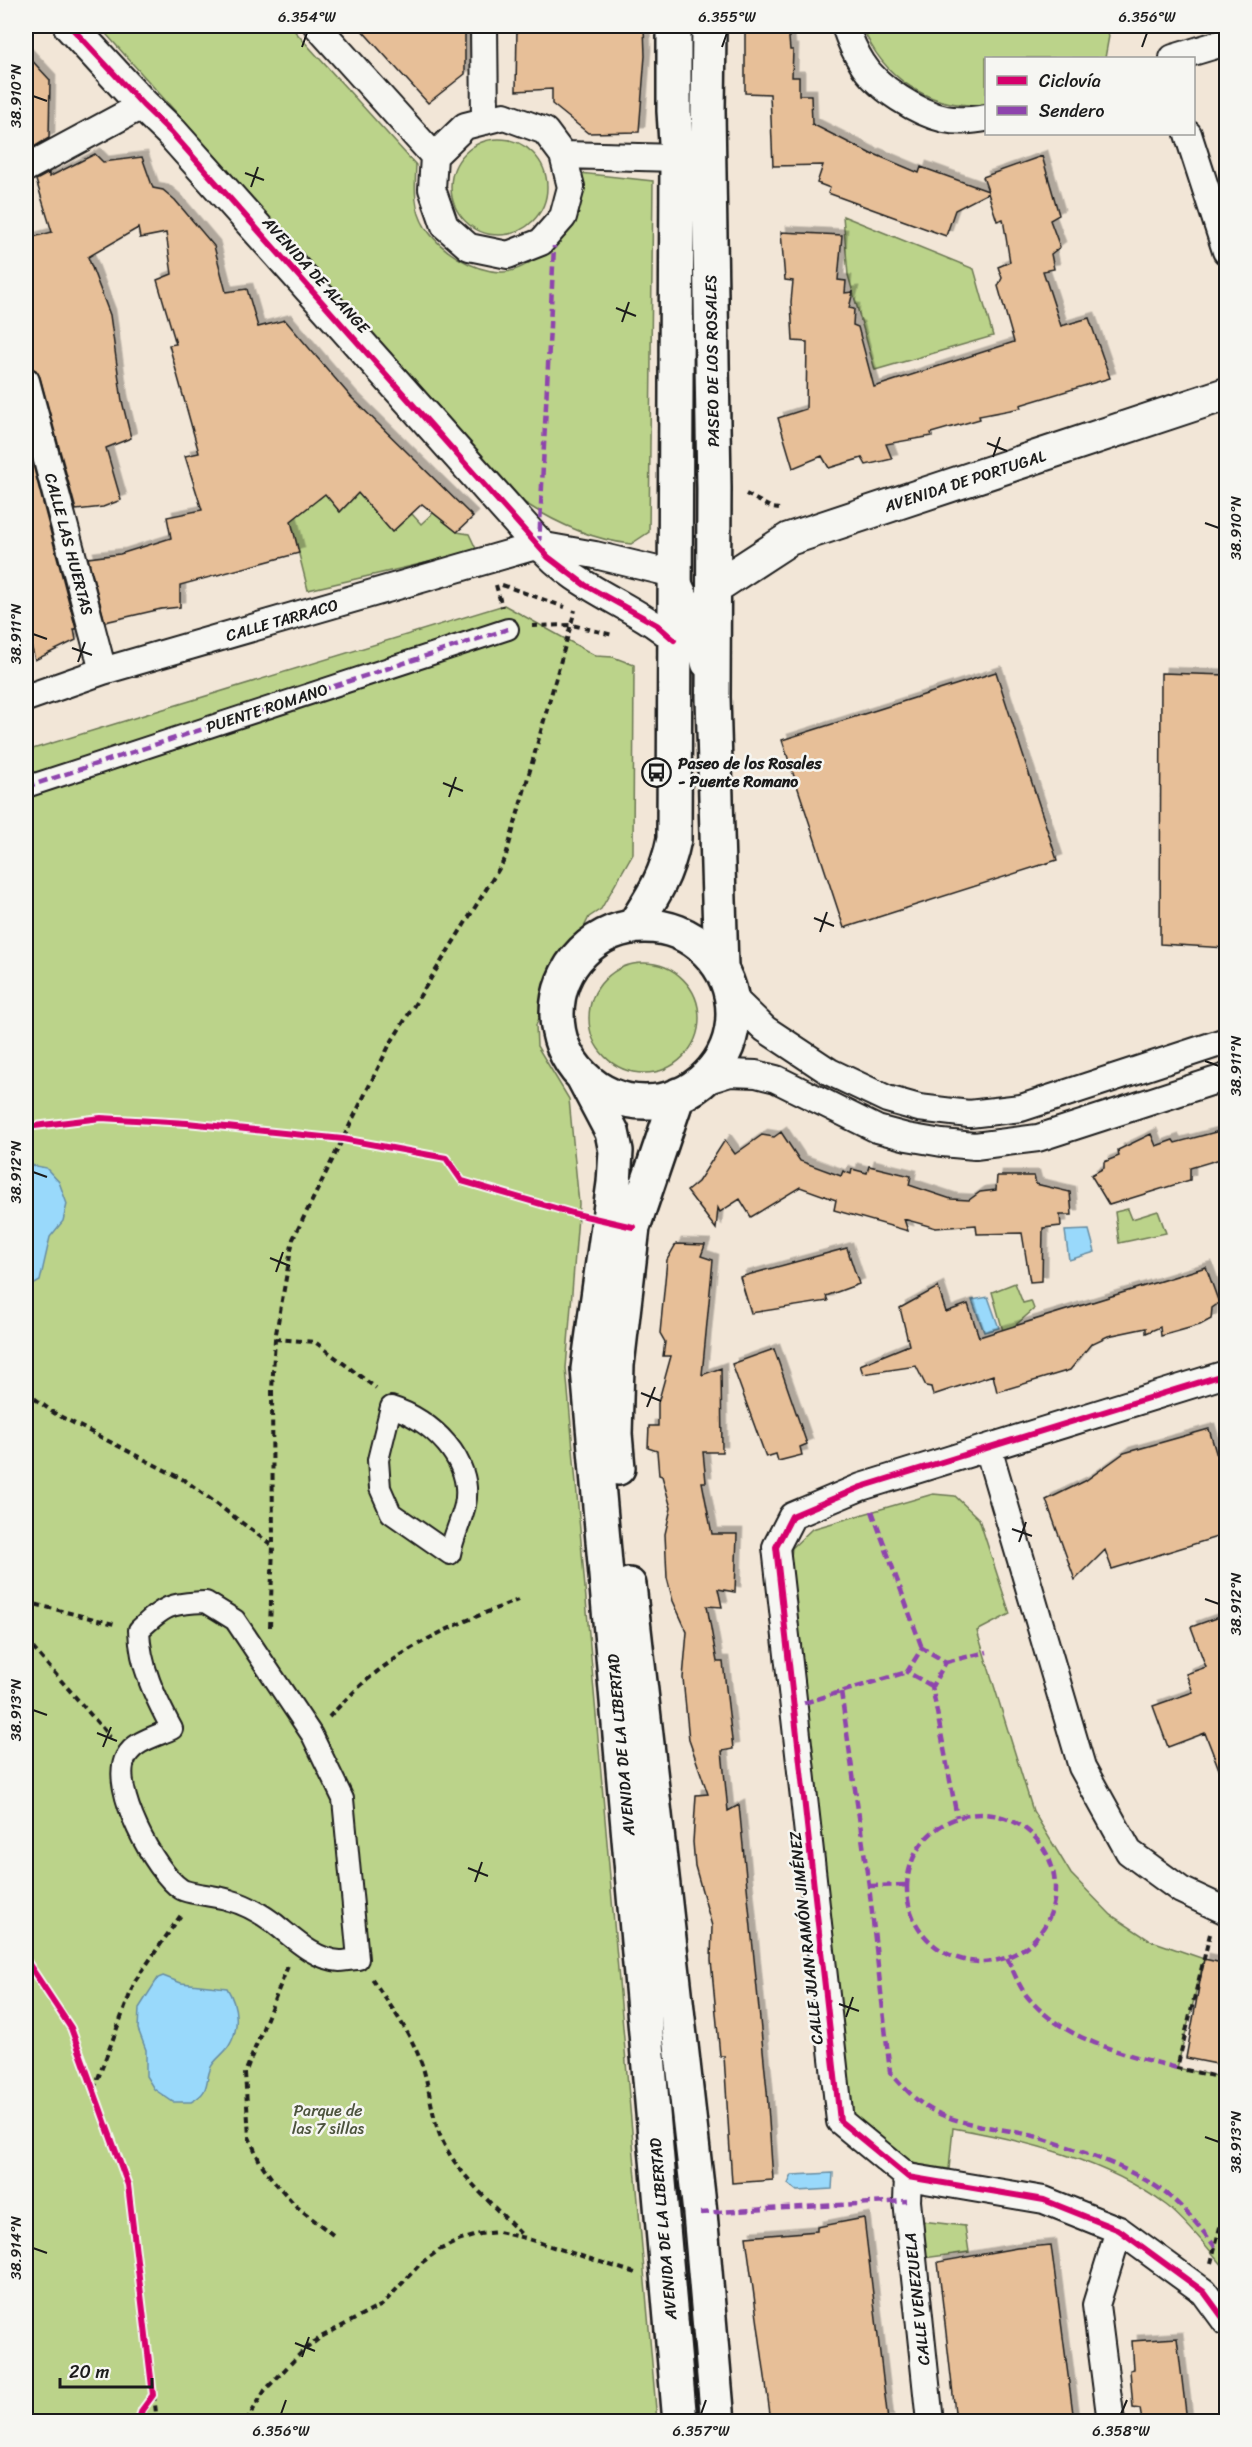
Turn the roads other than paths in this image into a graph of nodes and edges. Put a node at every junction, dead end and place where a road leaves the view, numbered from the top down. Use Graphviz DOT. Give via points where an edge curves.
graph roads {
  1 [pos="70,26"];
  2 [pos="317,26"];
  3 [pos="484,26"];
  4 [pos="674,26"];
  5 [pos="709,26"];
  6 [pos="845,26"];
  7 [pos="1227,42"];
  8 [pos="1176,57"];
  9 [pos="143,105"];
  10 [pos="985,118"];
  11 [pos="485,121"];
  12 [pos="1188,135"];
  13 [pos="564,155"];
  14 [pos="434,156"];
  15 [pos="677,158"];
  16 [pos="26,168"];
  17 [pos="1227,250"];
  18 [pos="26,381"];
  19 [pos="1227,394"];
  20 [pos="539,545"];
  21 [pos="674,574"];
  22 [pos="714,588"];
  23 [pos="508,628"];
  24 [pos="674,640"];
  25 [pos="103,671"];
  26 [pos="713,697"];
  27 [pos="26,698"];
  28 [pos="26,787"];
  29 [pos="633,927"];
  30 [pos="726,983"];
  31 [pos="1227,1041"];
  32 [pos="583,1077"];
  33 [pos="1227,1077"];
  34 [pos="690,1089"];
  35 [pos="1227,1374"];
  36 [pos="391,1407"];
  37 [pos="988,1448"];
  38 [pos="1222,1909"];
  39 [pos="297,1943"];
  40 [pos="908,2177"];
  41 [pos="1119,2230"];
  42 [pos="1227,2322"];
  43 [pos="680,2421"];
  44 [pos="718,2421"];
  45 [pos="930,2421"];
  46 [pos="1111,2421"];
  1 -- 9 [label="street, AVENIDA DE ALANGE"];
  2 -- 14 [label="street"];
  3 -- 11 [label="street"];
  4 -- 15 [label="main road, PASEO DE LOS ROSALES"];
  5 -- 22 [label="main road, PASEO DE LOS ROSALES"];
  6 -- 10 [label="street" via="862,64 896,96 921,111 946,119"];
  7 -- 8 [label="street"];
  9 -- 16 [label="street"];
  9 -- 20 [label="street, AVENIDA DE ALANGE"];
  11 -- 13 [label="street" via="504,116 545,131"];
  11 -- 14 [label="street" via="465,126"];
  12 -- 17 [label="street"];
  13 -- 14 [label="street" via="571,187 563,217 542,242 508,255 470,247 445,226 432,189"];
  13 -- 15 [label="street"];
  15 -- 21 [label="main road, PASEO DE LOS ROSALES"];
  18 -- 25 [label="street, CALLE LAS HUERTAS"];
  19 -- 22 [label="street, AVENIDA DE PORTUGAL" via="789,539"];
  20 -- 21 [label="street"];
  20 -- 24 [label="street" via="585,585 657,625"];
  20 -- 25 [label="street, CALLE TARRACO"];
  21 -- 24 [label="main road, PASEO DE LOS ROSALES"];
  21 -- 26 [label="street, PASEO DE LOS ROSALES" via="692,612"];
  22 -- 26 [label="main road, PASEO DE LOS ROSALES"];
  23 -- 28 [label="street, PUENTE ROMANO"];
  24 -- 29 [label="main road, PASEO DE LOS ROSALES" via="674,839 663,879"];
  25 -- 27 [label="street, CALLE TARRACO"];
  26 -- 30 [label="main road, PASEO DE LOS ROSALES"];
  29 -- 30 [label="main road" via="662,926 681,932 706,950"];
  29 -- 32 [label="main road" via="589,946 570,966 558,994 557,1025 566,1055"];
  30 -- 31 [label="street" via="765,1029 830,1072 887,1099 952,1113 1022,1108"];
  30 -- 34 [label="main road" via="731,1035 721,1058"];
  32 -- 34 [label="main road" via="628,1101 648,1102"];
  32 -- 43 [label="main road, AVENIDA DE LA LIBERTAD" via="612,1132 616,1151 588,1369"];
  33 -- 34 [label="street" via="1038,1138 975,1146 877,1129 776,1079 756,1074 730,1073"];
  34 -- 44 [label="main road, AVENIDA DE LA LIBERTAD" via="633,1227 617,1365 615,1434"];
  35 -- 37 [label="street, CALLE JUAN RAMÓN JIMÉNEZ"];
  36 -- 36 [label="street" via="378,1460 380,1488 391,1513 450,1554 465,1504 462,1468 435,1433 411,1413"];
  37 -- 38 [label="street" via="1082,1767 1129,1852 1181,1890"];
  37 -- 40 [label="street, CALLE JUAN RAMÓN JIMÉNEZ" via="861,1487 792,1516 776,1547 840,2121"];
  39 -- 39 [label="street" via="339,1961 358,1959 343,1799 312,1735 235,1620 206,1602 160,1610 139,1630 139,1650 151,1688 172,1729 136,1745 126,1756 122,1767 125,1800 142,1837 166,1875 182,1891 231,1900 272,1922"];
  40 -- 41 [label="street, CALLE JUAN RAMÓN JIMÉNEZ" via="1044,2200"];
  40 -- 45 [label="street, CALLE VENEZUELA" via="907,2201"];
  41 -- 42 [label="street, CALLE JUAN RAMÓN JIMÉNEZ" via="1204,2292"];
  41 -- 46 [label="street" via="1096,2305"];
}
